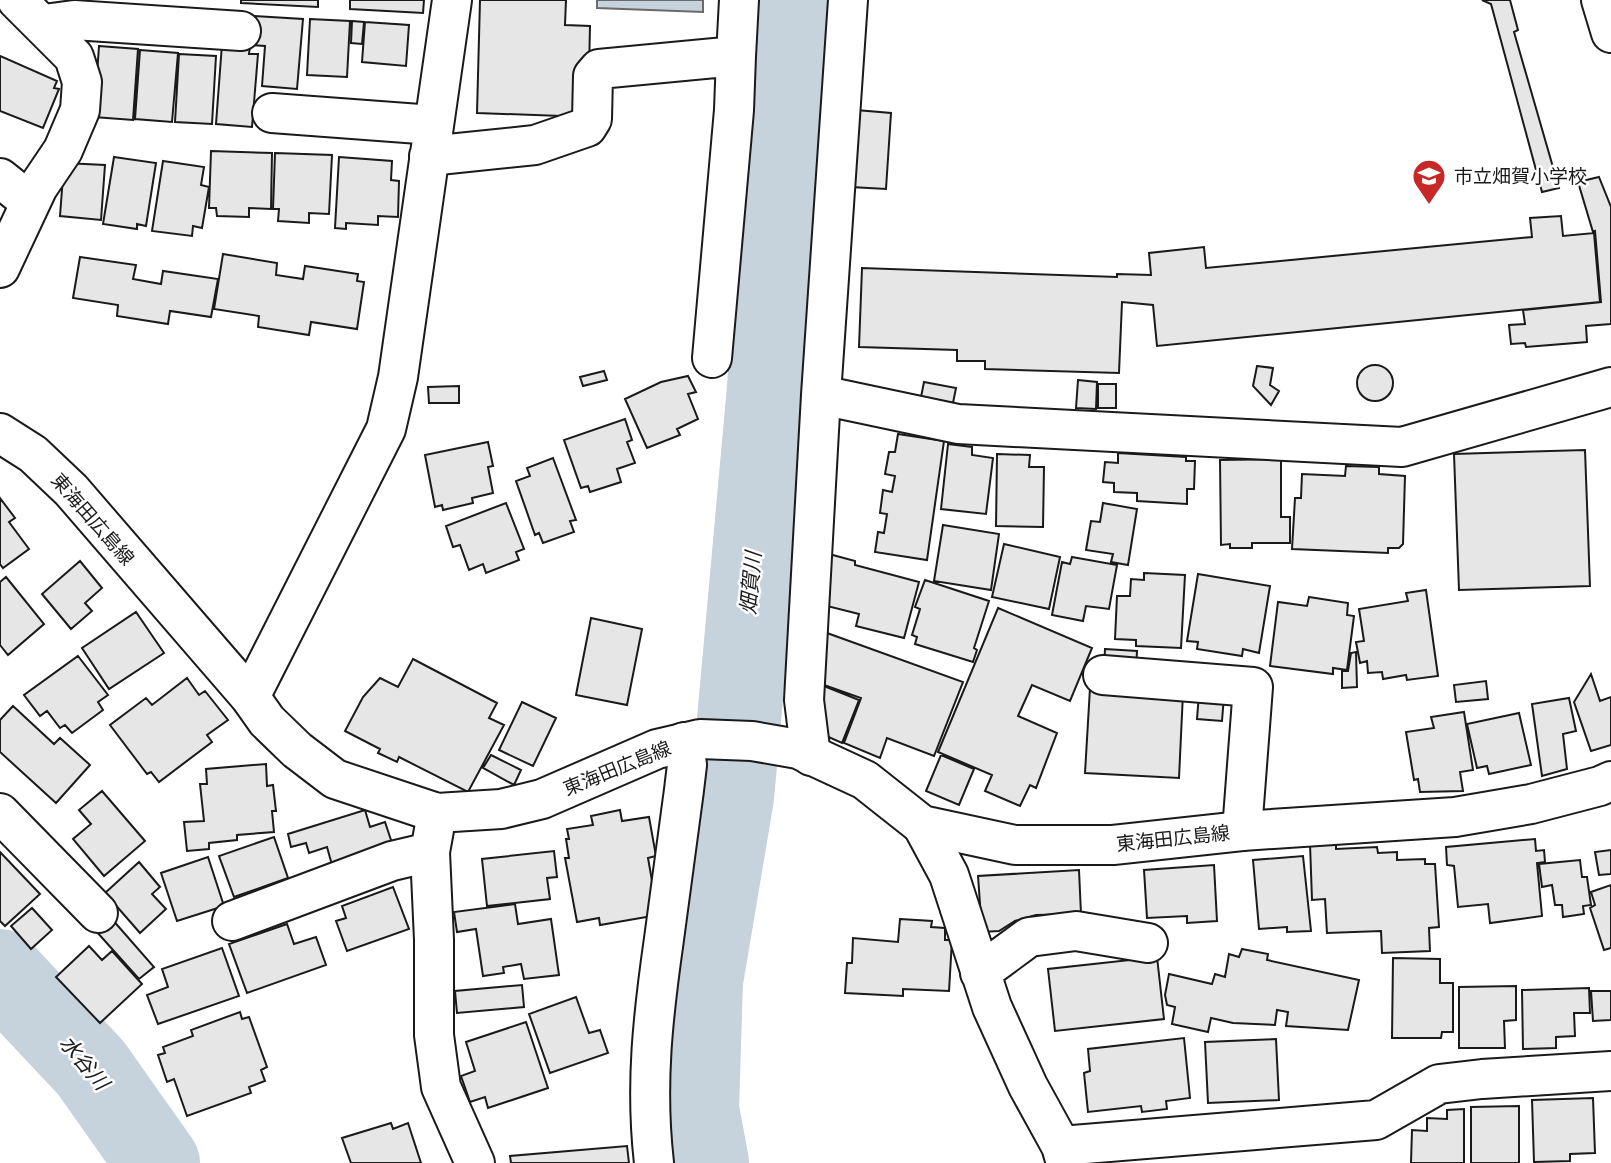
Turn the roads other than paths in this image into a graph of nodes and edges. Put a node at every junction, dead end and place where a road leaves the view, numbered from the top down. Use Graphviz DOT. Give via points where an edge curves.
graph roads {
  1 [pos="452,0"];
  2 [pos="739,0"];
  3 [pos="848,0"];
  4 [pos="1601,0"];
  5 [pos="30,12"];
  6 [pos="241,31"];
  7 [pos="1611,33"];
  8 [pos="736,56"];
  9 [pos="272,113"];
  10 [pos="431,140"];
  11 [pos="0,177"];
  12 [pos="30,202"];
  13 [pos="0,268"];
  14 [pos="712,358"];
  15 [pos="1611,387"];
  16 [pos="821,394"];
  17 [pos="0,433"];
  18 [pos="1103,675"];
  19 [pos="250,697"];
  20 [pos="692,740"];
  21 [pos="805,753"];
  22 [pos="1611,781"];
  23 [pos="0,813"];
  24 [pos="437,813"];
  25 [pos="922,825"];
  26 [pos="1242,831"];
  27 [pos="430,852"];
  28 [pos="98,913"];
  29 [pos="232,921"];
  30 [pos="1148,943"];
  31 [pos="981,973"];
  32 [pos="1611,1071"];
  33 [pos="1064,1154"];
  34 [pos="475,1163"];
  35 [pos="654,1163"];
  1 -- 10 [label="street"];
  2 -- 8 [label="street"];
  3 -- 16 [label="street"];
  4 -- 7 [label="street"];
  5 -- 6 [label="street" via="74,20"];
  5 -- 12 [label="street" via="74,57 82,82 80,110 63,150"];
  8 -- 10 [label="street" via="598,69 593,76 592,119 587,127 535,145"];
  8 -- 14 [label="street"];
  9 -- 10 [label="street"];
  10 -- 19 [label="street" via="398,377 386,429"];
  11 -- 12 [label="street"];
  12 -- 13 [label="street"];
  15 -- 16 [label="street" via="1402,447 958,424"];
  16 -- 21 [label="street"];
  17 -- 19 [label="street, 東海田広島線" via="33,454 71,490"];
  18 -- 26 [label="street" via="1253,687"];
  19 -- 24 [label="street, 東海田広島線" via="297,750 335,779"];
  20 -- 21 [label="street, 東海田広島線" via="752,741"];
  20 -- 24 [label="street, 東海田広島線" via="657,749 542,799 501,809"];
  20 -- 35 [label="street" via="653,1014 649,1068"];
  21 -- 25 [label="street, 東海田広島線" via="865,779"];
  22 -- 26 [label="street, 東海田広島線" via="1531,804 1455,817"];
  23 -- 28 [label="street"];
  24 -- 27 [label="street"];
  25 -- 26 [label="street, 東海田広島線" via="1015,845 1113,845"];
  25 -- 31 [label="street" via="948,876"];
  27 -- 29 [label="street" via="391,861"];
  27 -- 34 [label="street" via="434,1035 441,1087"];
  30 -- 31 [label="street" via="1076,931 1029,937"];
  31 -- 33 [label="street" via="1028,1086"];
  32 -- 33 [label="street" via="1439,1084 1376,1120"];
}
